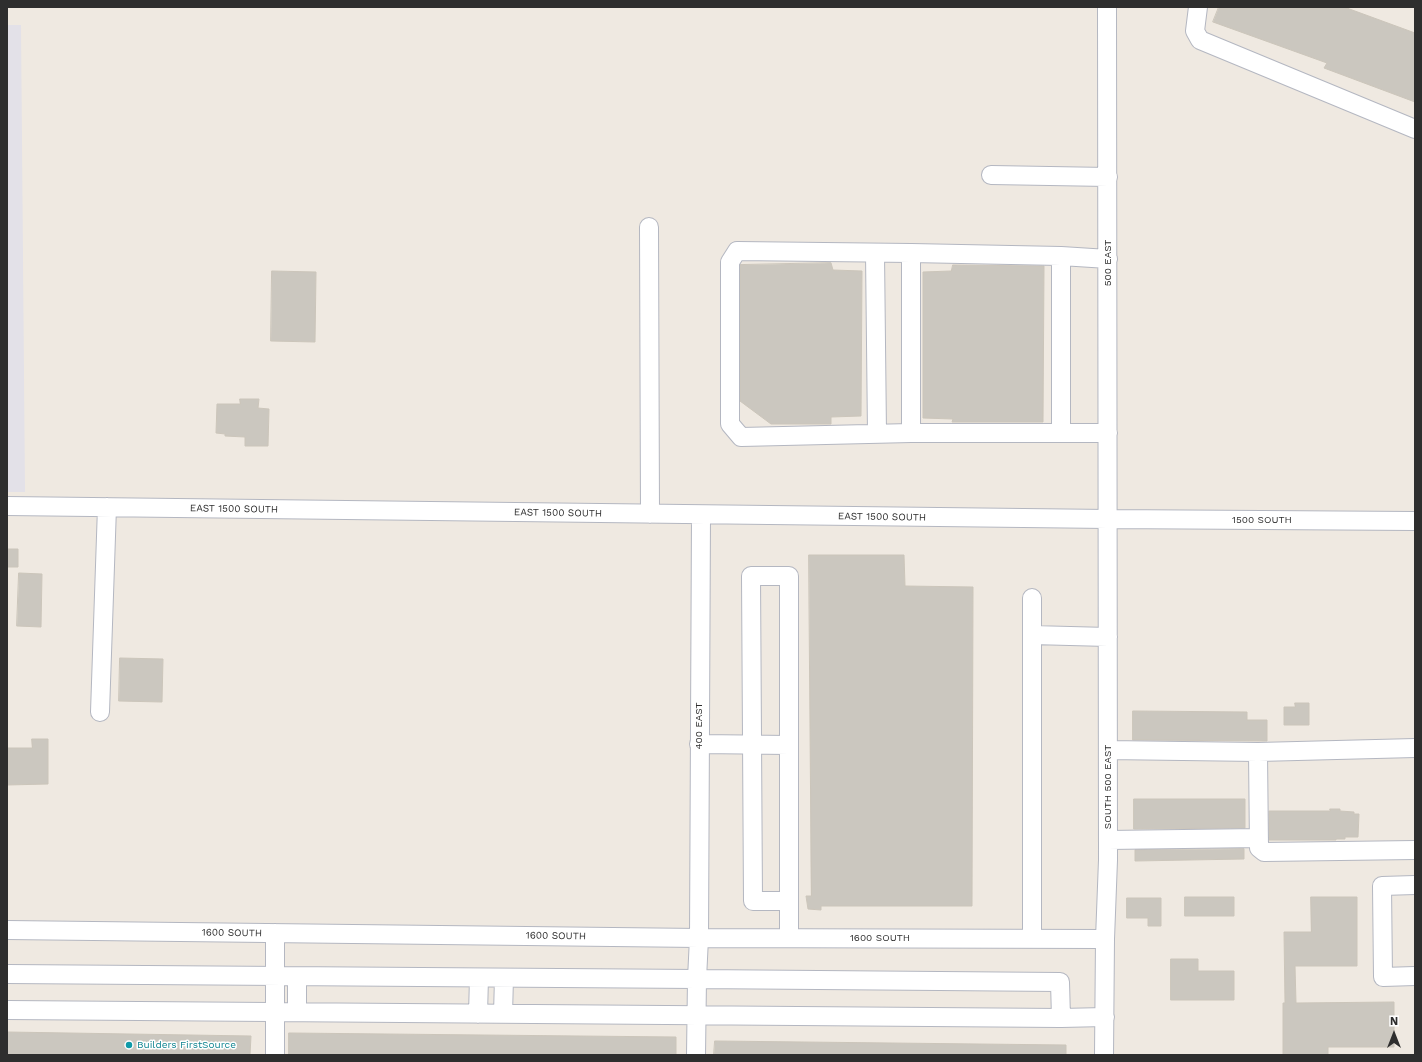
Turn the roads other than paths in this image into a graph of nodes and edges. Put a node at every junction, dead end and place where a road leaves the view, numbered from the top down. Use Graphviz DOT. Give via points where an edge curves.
graph roads {
  1 [pos="1107,7"];
  2 [pos="1198,7"];
  3 [pos="1415,129"];
  4 [pos="991,175"];
  5 [pos="1108,177"];
  6 [pos="649,226"];
  7 [pos="875,253"];
  8 [pos="911,253"];
  9 [pos="1061,256"];
  10 [pos="1108,259"];
  11 [pos="911,433"];
  12 [pos="1061,433"];
  13 [pos="1108,433"];
  14 [pos="877,434"];
  15 [pos="7,506"];
  16 [pos="107,507"];
  17 [pos="650,514"];
  18 [pos="701,515"];
  19 [pos="1108,519"];
  20 [pos="1415,521"];
  21 [pos="1032,598"];
  22 [pos="1032,635"];
  23 [pos="1108,637"];
  24 [pos="100,712"];
  25 [pos="699,744"];
  26 [pos="752,745"];
  27 [pos="789,745"];
  28 [pos="1415,748"];
  29 [pos="1108,750"];
  30 [pos="1258,752"];
  31 [pos="1259,838"];
  32 [pos="1108,840"];
  33 [pos="1415,850"];
  34 [pos="1415,885"];
  35 [pos="789,901"];
  36 [pos="7,930"];
  37 [pos="275,933"];
  38 [pos="699,938"];
  39 [pos="789,938"];
  40 [pos="1032,939"];
  41 [pos="1105,940"];
  42 [pos="7,974"];
  43 [pos="276,976"];
  44 [pos="1415,976"];
  45 [pos="297,977"];
  46 [pos="479,978"];
  47 [pos="504,978"];
  48 [pos="697,980"];
  49 [pos="7,1010"];
  50 [pos="275,1012"];
  51 [pos="297,1012"];
  52 [pos="478,1014"];
  53 [pos="503,1014"];
  54 [pos="696,1016"];
  55 [pos="1105,1017"];
  56 [pos="1061,1018"];
  57 [pos="275,1055"];
  58 [pos="696,1055"];
  59 [pos="1104,1055"];
  1 -- 5 [label="street, 500 EAST"];
  2 -- 3 [label="street" via="1195,31 1200,40"];
  4 -- 5 [label="street"];
  5 -- 10 [label="street, 500 EAST"];
  6 -- 17 [label="street"];
  7 -- 8 [label="street"];
  7 -- 14 [label="street"];
  7 -- 14 [label="street" via="737,251 730,262 730,424 741,437"];
  8 -- 9 [label="street"];
  8 -- 11 [label="street"];
  9 -- 10 [label="street"];
  9 -- 12 [label="street"];
  10 -- 13 [label="street, 500 EAST"];
  11 -- 12 [label="street"];
  11 -- 14 [label="street"];
  12 -- 13 [label="street"];
  13 -- 19 [label="street, 500 EAST"];
  15 -- 16 [label="street, EAST 1500 SOUTH"];
  16 -- 17 [label="street, EAST 1500 SOUTH"];
  16 -- 24 [label="street"];
  17 -- 18 [label="street, EAST 1500 SOUTH"];
  18 -- 19 [label="street, EAST 1500 SOUTH"];
  18 -- 25 [label="street, 400 EAST"];
  19 -- 20 [label="street, 1500 SOUTH"];
  19 -- 23 [label="street, SOUTH 500 EAST"];
  21 -- 22 [label="street"];
  22 -- 23 [label="street"];
  22 -- 40 [label="street"];
  23 -- 29 [label="street, SOUTH 500 EAST"];
  25 -- 26 [label="street"];
  25 -- 38 [label="street, 400 EAST"];
  26 -- 27 [label="street"];
  26 -- 27 [label="street" via="751,576 789,576"];
  26 -- 35 [label="street" via="753,900"];
  27 -- 35 [label="street"];
  28 -- 30 [label="street"];
  29 -- 30 [label="street"];
  29 -- 32 [label="street, SOUTH 500 EAST"];
  30 -- 31 [label="street"];
  31 -- 32 [label="street"];
  31 -- 33 [label="street" via="1259,848 1264,852"];
  32 -- 41 [label="street, SOUTH 500 EAST"];
  34 -- 44 [label="street" via="1382,886 1383,977"];
  35 -- 39 [label="street"];
  36 -- 37 [label="street, 1600 SOUTH"];
  37 -- 38 [label="street, 1600 SOUTH"];
  37 -- 43 [label="street"];
  38 -- 39 [label="street, 1600 SOUTH"];
  38 -- 48 [label="street, 400 EAST"];
  39 -- 40 [label="street, 1600 SOUTH"];
  40 -- 41 [label="street, 1600 SOUTH"];
  41 -- 55 [label="street, SOUTH 500 EAST"];
  42 -- 43 [label="street"];
  43 -- 45 [label="street"];
  43 -- 50 [label="street"];
  45 -- 46 [label="street"];
  45 -- 51 [label="street"];
  46 -- 47 [label="street"];
  46 -- 52 [label="street"];
  47 -- 48 [label="street"];
  47 -- 53 [label="street"];
  48 -- 54 [label="street, 400 EAST"];
  48 -- 56 [label="street" via="1060,982"];
  49 -- 50 [label="street"];
  50 -- 51 [label="street"];
  50 -- 57 [label="street"];
  51 -- 52 [label="street"];
  52 -- 53 [label="street"];
  53 -- 54 [label="street"];
  54 -- 56 [label="street"];
  54 -- 58 [label="street, 400 EAST"];
  55 -- 56 [label="street"];
  55 -- 59 [label="street, SOUTH 500 EAST"];
}
